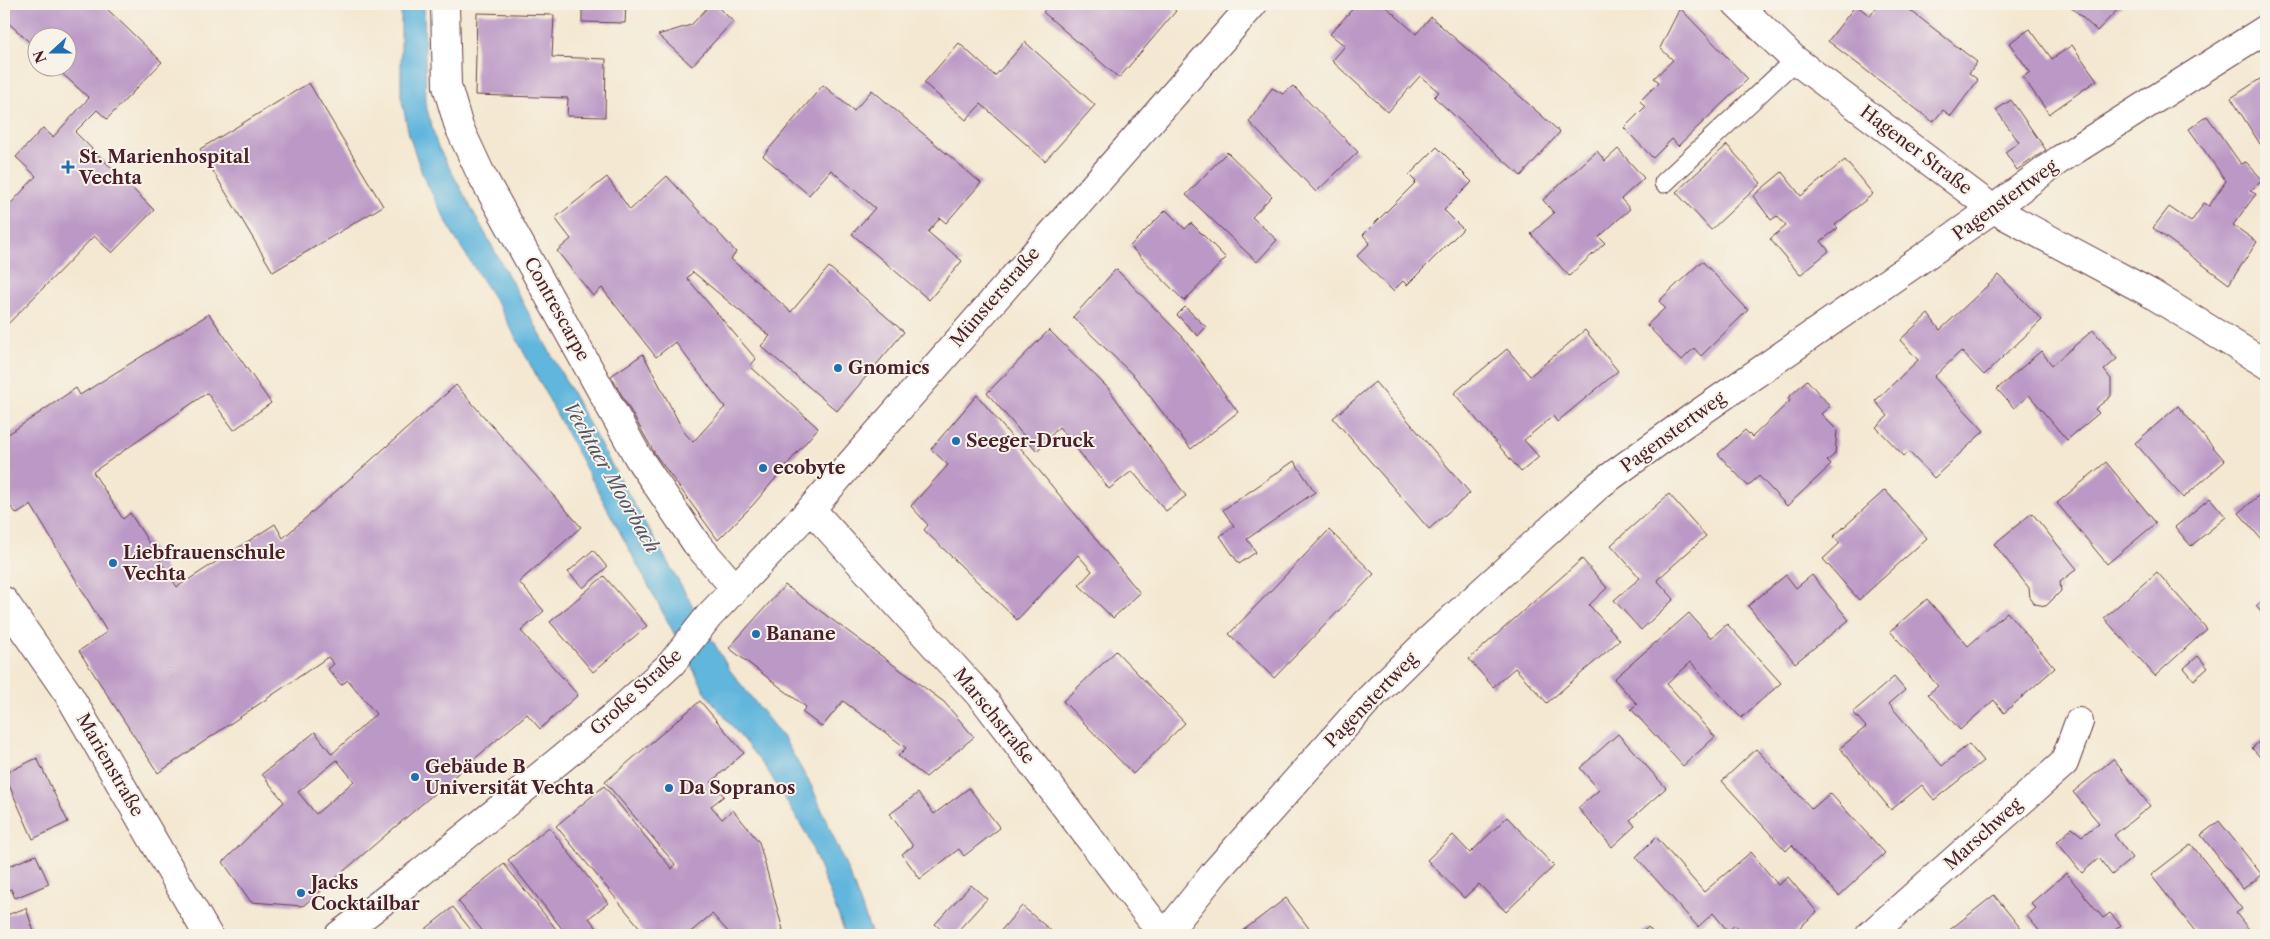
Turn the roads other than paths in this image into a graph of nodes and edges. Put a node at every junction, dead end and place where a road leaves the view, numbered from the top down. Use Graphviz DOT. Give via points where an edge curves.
graph roads {
  1 [pos="445,4"];
  2 [pos="1253,4"];
  3 [pos="1737,4"];
  4 [pos="2266,29"];
  5 [pos="1795,60"];
  6 [pos="1664,183"];
  7 [pos="1993,209"];
  8 [pos="2266,364"];
  9 [pos="811,509"];
  10 [pos="734,588"];
  11 [pos="4,601"];
  12 [pos="2079,722"];
  13 [pos="208,935"];
  14 [pos="339,935"];
  15 [pos="1164,935"];
  16 [pos="1870,935"];
  1 -- 10 [label="street, Contrescarpe" via="447,86 459,127 480,172 638,457 696,543"];
  2 -- 9 [label="street, Münsterstraße"];
  3 -- 5 [label="street, Hagener Straße"];
  4 -- 7 [label="street, Pagenstertweg" via="2059,160"];
  5 -- 6 [label="lane"];
  5 -- 7 [label="street, Hagener Straße"];
  7 -- 8 [label="street, Hagener Straße" via="2150,293"];
  7 -- 15 [label="street, Pagenstertweg" via="1599,485 1368,700 1216,871"];
  9 -- 10 [label="street, Münsterstraße"];
  9 -- 15 [label="street, Marschstraße" via="986,701"];
  10 -- 14 [label="street, Große Straße" via="671,664 613,717"];
  11 -- 13 [label="street, Marienstraße" via="69,695"];
  12 -- 16 [label="street, Marschweg" via="2064,763"];
}
